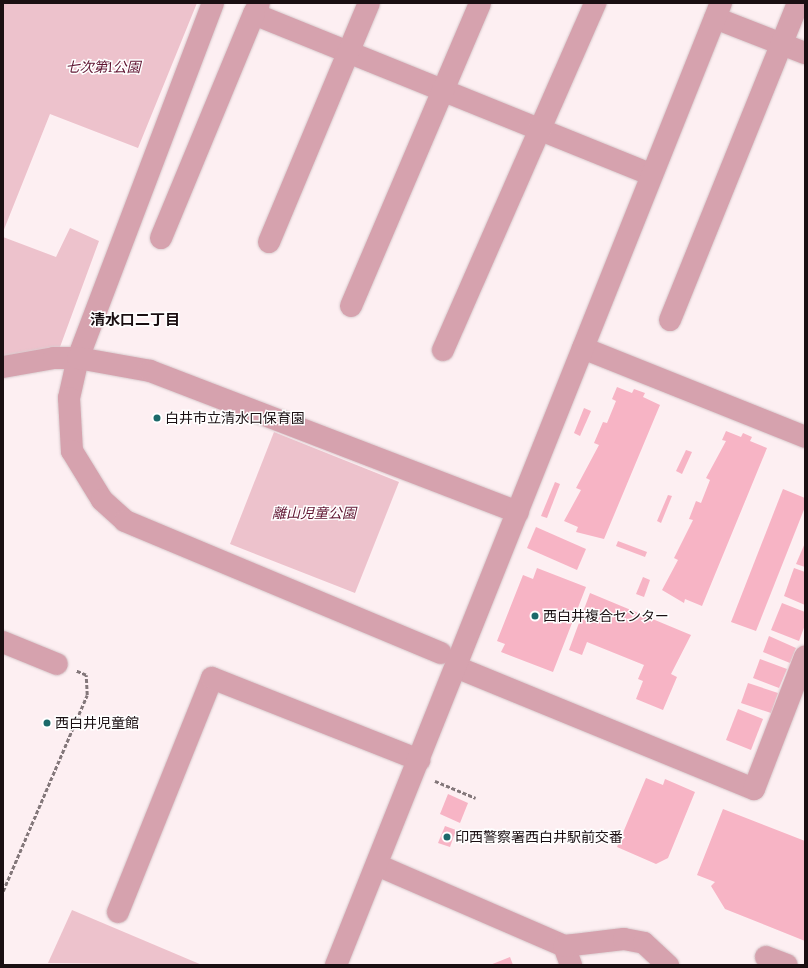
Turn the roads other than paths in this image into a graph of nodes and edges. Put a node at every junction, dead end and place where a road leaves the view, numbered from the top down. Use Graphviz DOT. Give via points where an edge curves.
graph roads {
  1 [pos="213,3"];
  2 [pos="368,3"];
  3 [pos="480,3"];
  4 [pos="595,3"];
  5 [pos="798,3"];
  6 [pos="257,8"];
  7 [pos="718,10"];
  8 [pos="781,44"];
  9 [pos="348,52"];
  10 [pos="805,53"];
  11 [pos="443,90"];
  12 [pos="540,129"];
  13 [pos="652,174"];
  14 [pos="161,238"];
  15 [pos="269,242"];
  16 [pos="352,306"];
  17 [pos="670,320"];
  18 [pos="583,348"];
  19 [pos="443,350"];
  20 [pos="78,358"];
  21 [pos="3,367"];
  22 [pos="805,437"];
  23 [pos="518,512"];
  24 [pos="3,642"];
  25 [pos="440,653"];
  26 [pos="805,657"];
  27 [pos="57,664"];
  28 [pos="456,667"];
  29 [pos="419,760"];
  30 [pos="377,865"];
  31 [pos="118,912"];
  32 [pos="568,956"];
  33 [pos="766,957"];
  34 [pos="336,965"];
  35 [pos="668,965"];
  36 [pos="787,965"];
  1 -- 20 [label="street"];
  2 -- 9 [label="street"];
  3 -- 11 [label="street"];
  4 -- 12 [label="street"];
  5 -- 8 [label="street"];
  6 -- 9 [label="street"];
  6 -- 14 [label="street"];
  7 -- 8 [label="street"];
  7 -- 13 [label="street"];
  8 -- 10 [label="street"];
  8 -- 17 [label="street"];
  9 -- 11 [label="street"];
  9 -- 15 [label="street"];
  11 -- 12 [label="street"];
  11 -- 16 [label="street"];
  12 -- 13 [label="street"];
  12 -- 19 [label="street"];
  13 -- 18 [label="street"];
  18 -- 22 [label="street"];
  18 -- 23 [label="street"];
  20 -- 21 [label="street" via="54,358"];
  20 -- 23 [label="street" via="150,371"];
  20 -- 25 [label="street" via="69,398 72,451 85,478 125,521"];
  23 -- 28 [label="street"];
  24 -- 27 [label="street"];
  26 -- 28 [label="street" via="754,789"];
  28 -- 29 [label="street"];
  29 -- 30 [label="street"];
  29 -- 31 [label="street" via="212,678"];
  30 -- 32 [label="street"];
  30 -- 34 [label="street"];
  32 -- 35 [label="street" via="624,939 644,944"];
  33 -- 36 [label="street"];
}
